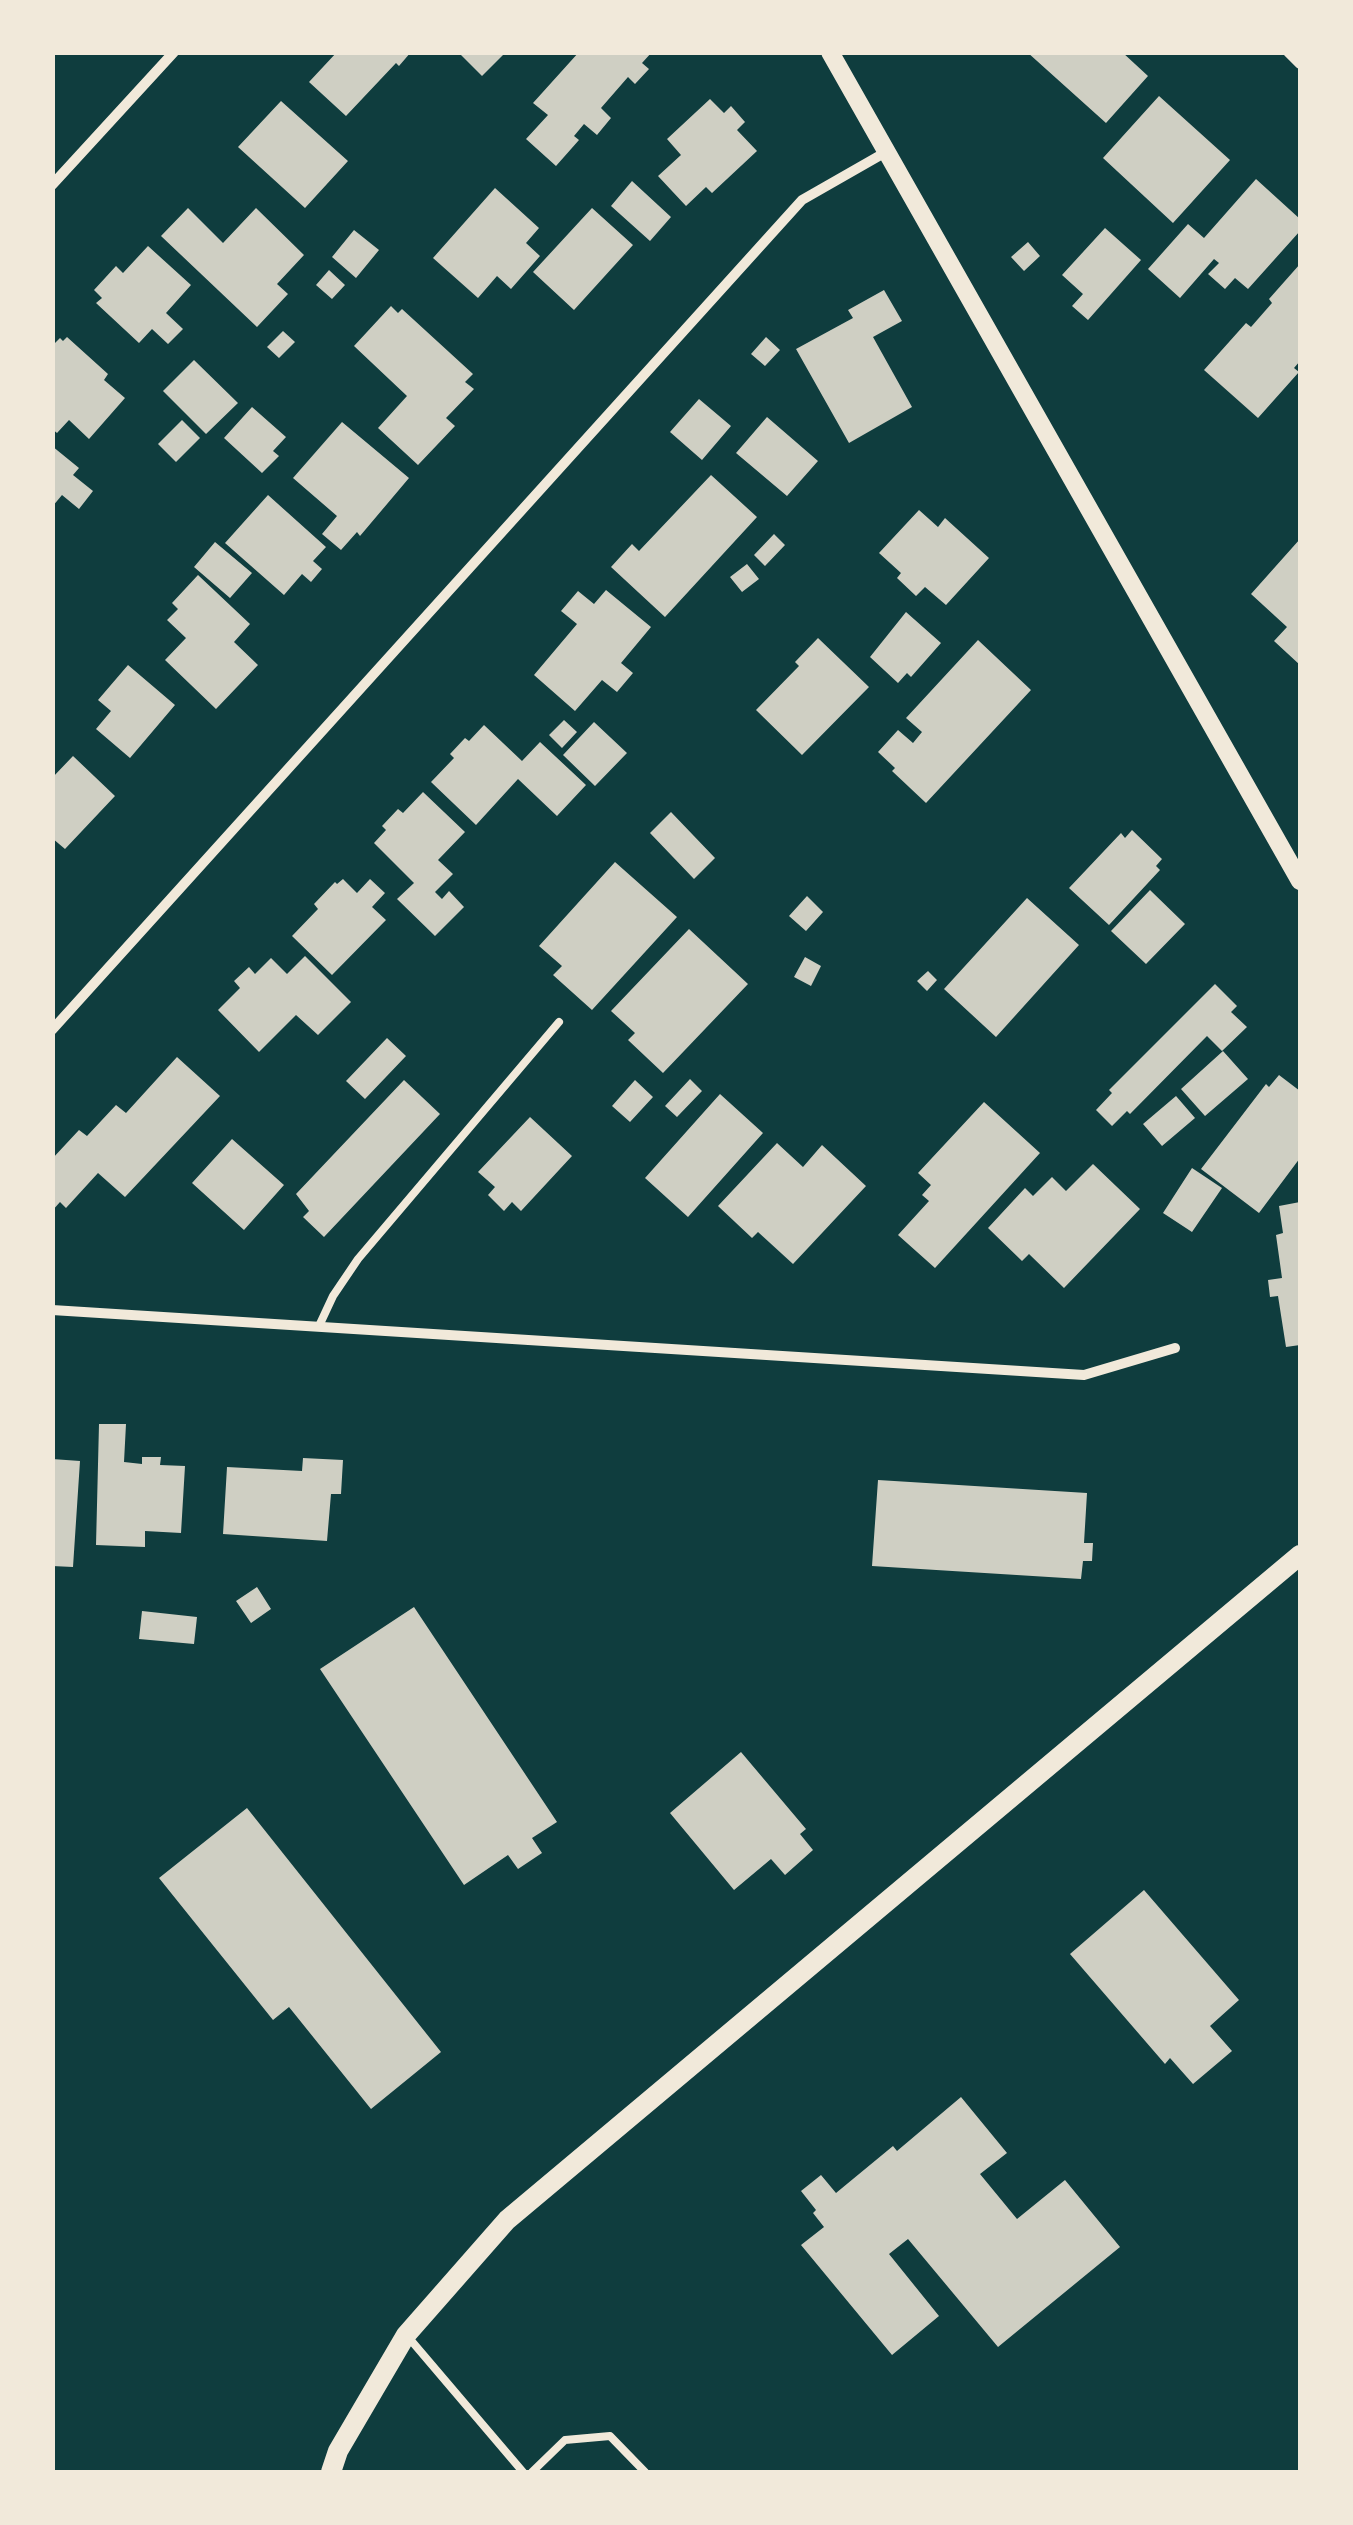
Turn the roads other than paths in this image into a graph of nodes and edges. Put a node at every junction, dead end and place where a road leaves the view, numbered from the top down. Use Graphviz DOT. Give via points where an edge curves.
graph roads {
  1 [pos="174,52"];
  2 [pos="830,52"];
  3 [pos="1288,52"];
  4 [pos="1300,64"];
  5 [pos="886,152"];
  6 [pos="52,185"];
  7 [pos="1300,881"];
  8 [pos="559,1022"];
  9 [pos="52,1030"];
  10 [pos="52,1310"];
  11 [pos="319,1326"];
  12 [pos="1176,1348"];
  13 [pos="1300,1555"];
  14 [pos="406,2334"];
  15 [pos="330,2472"];
  16 [pos="522,2472"];
  17 [pos="532,2472"];
  18 [pos="645,2472"];
  1 -- 6 [label="street"];
  2 -- 5 [label="street"];
  3 -- 4 [label="street"];
  5 -- 7 [label="street"];
  5 -- 9 [label="street" via="802,200"];
  8 -- 11 [label="lane" via="358,1259"];
  10 -- 11 [label="street"];
  11 -- 12 [label="street" via="1084,1375"];
  13 -- 14 [label="main road" via="507,2220"];
  14 -- 15 [label="main road"];
  14 -- 16 [label="lane"];
  17 -- 18 [label="lane" via="565,2440 610,2436"];
}
